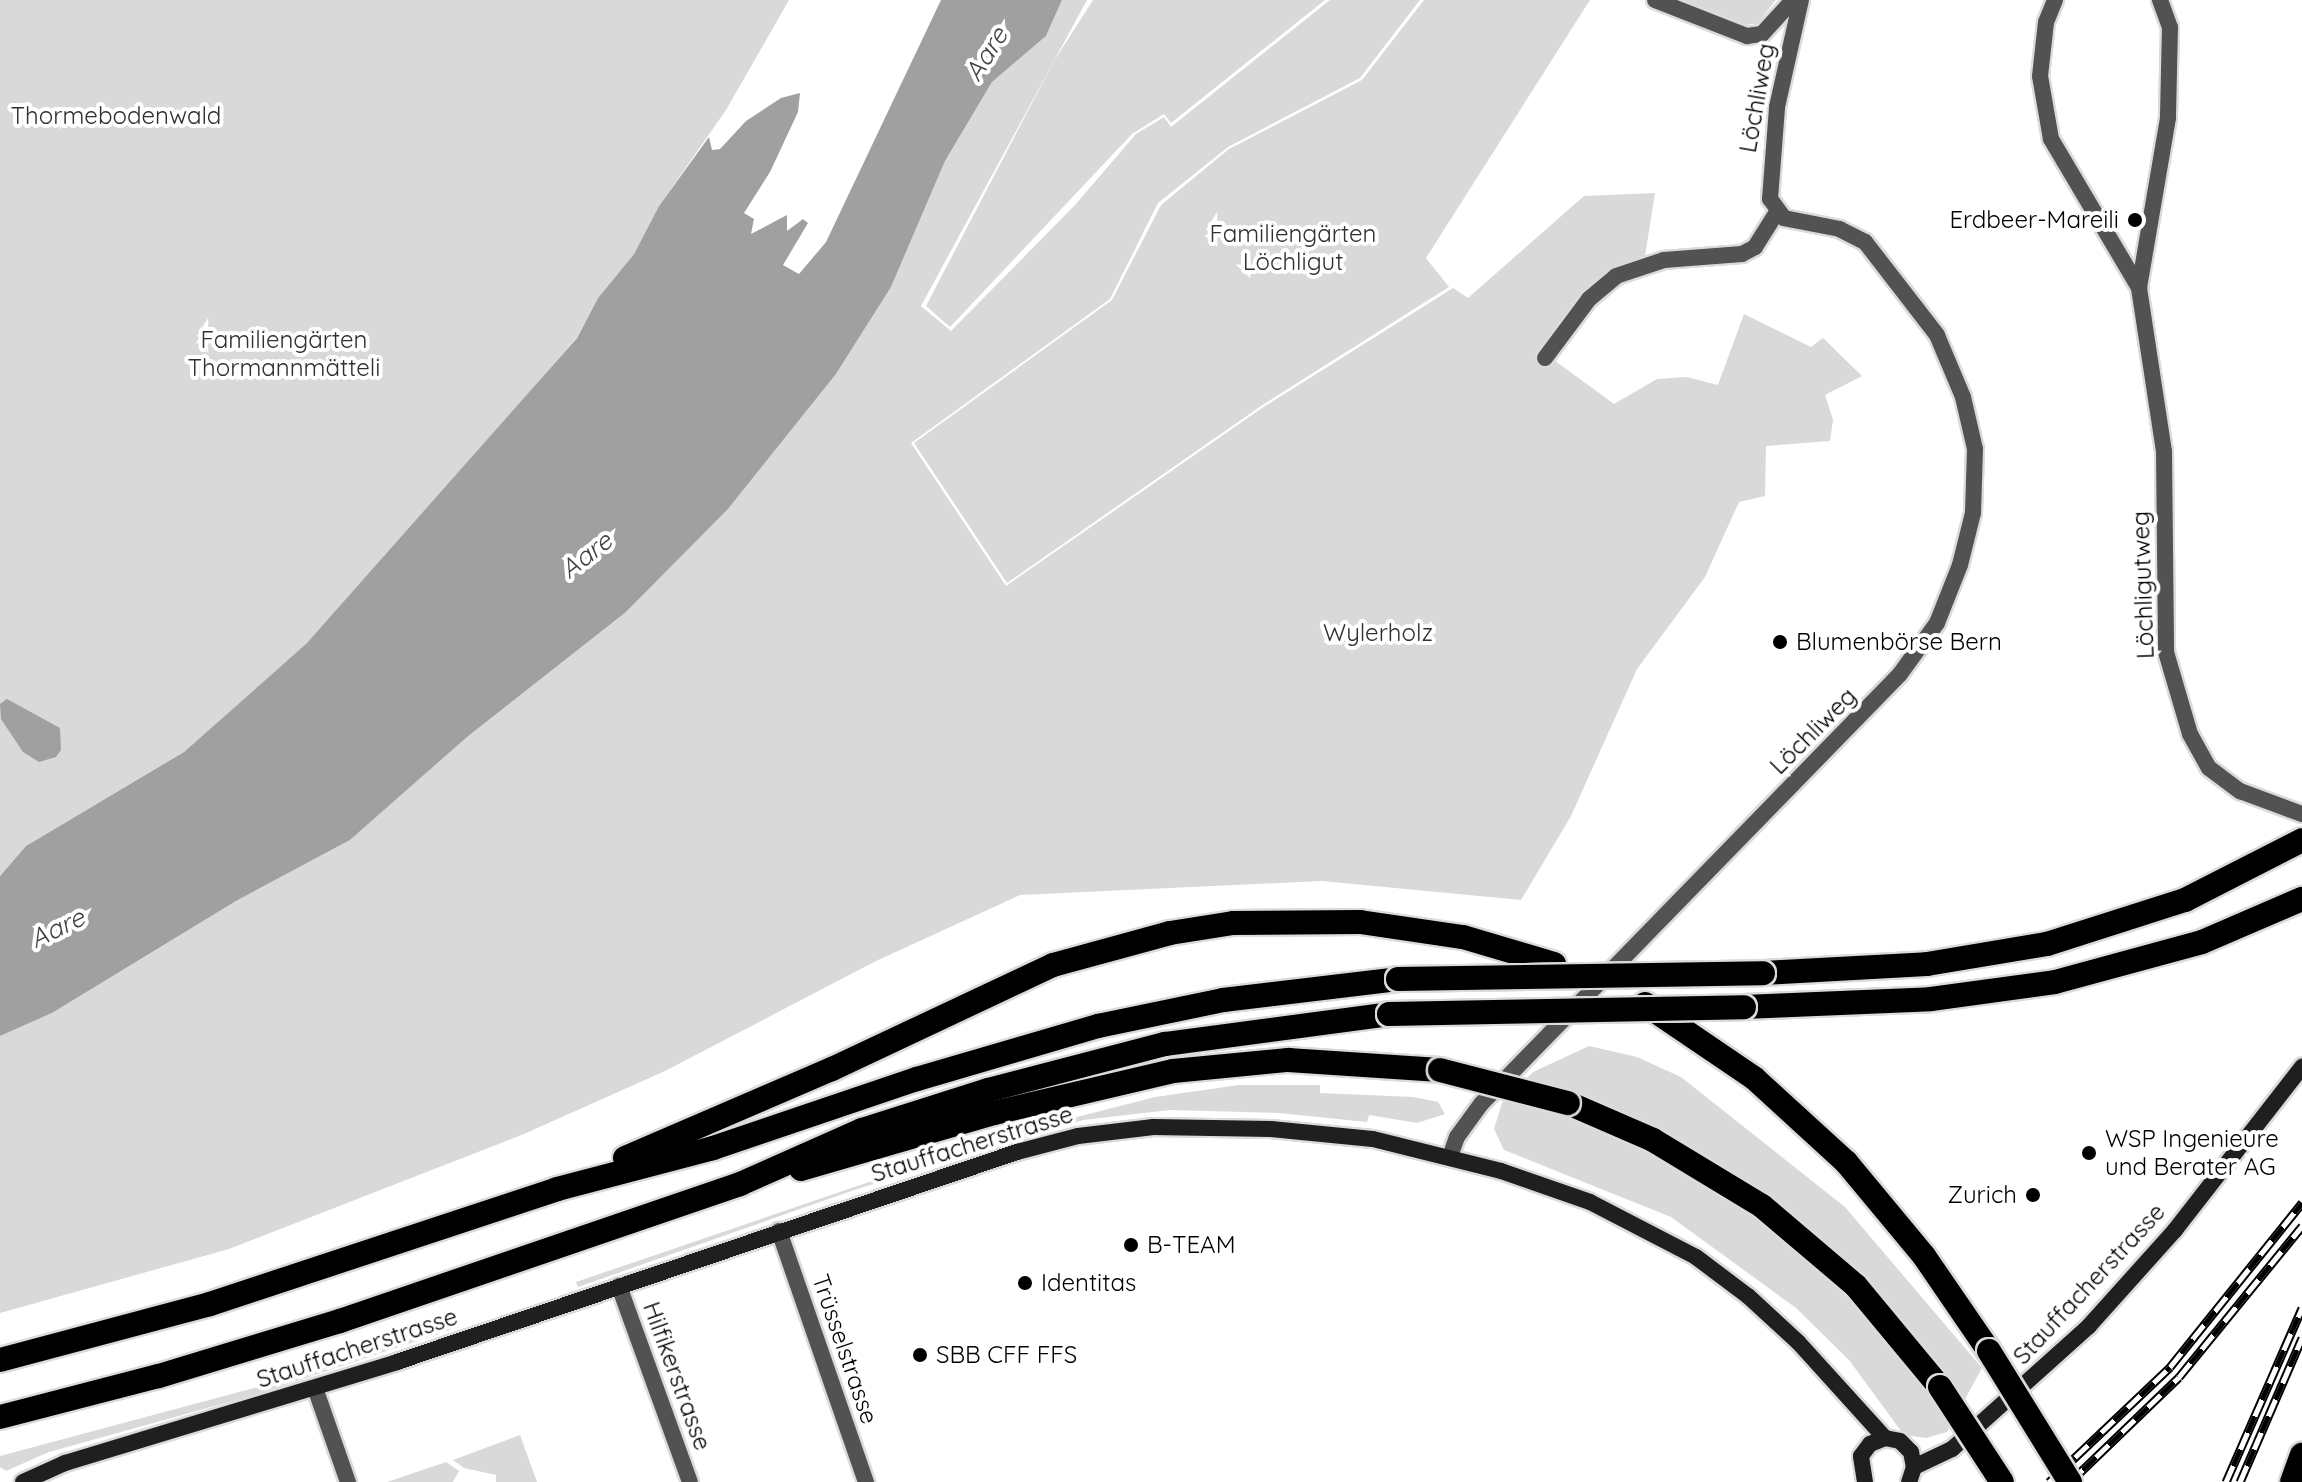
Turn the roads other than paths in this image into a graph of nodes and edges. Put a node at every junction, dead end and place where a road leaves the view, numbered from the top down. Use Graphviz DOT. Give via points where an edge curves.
graph roads {
  1 [pos="1655,0"];
  2 [pos="1793,0"];
  3 [pos="1801,0"];
  4 [pos="2055,0"];
  5 [pos="2160,0"];
  6 [pos="1777,212"];
  7 [pos="2139,288"];
  8 [pos="1545,358"];
  9 [pos="2302,814"];
  10 [pos="2302,840"];
  11 [pos="2302,899"];
  12 [pos="2302,1067"];
  13 [pos="1450,1157"];
  14 [pos="740,1184"];
  15 [pos="557,1189"];
  16 [pos="779,1231"];
  17 [pos="619,1286"];
  18 [pos="0,1360"];
  19 [pos="315,1388"];
  20 [pos="0,1417"];
  21 [pos="1885,1438"];
  22 [pos="2302,1455"];
  23 [pos="1912,1474"];
  24 [pos="23,1482"];
  25 [pos="348,1482"];
  26 [pos="690,1482"];
  27 [pos="866,1482"];
  28 [pos="1865,1482"];
  29 [pos="2002,1482"];
  30 [pos="2070,1482"];
  31 [pos="2292,1482"];
  1 -- 2 [label="street, Löchliweg" via="1747,36 1762,34"];
  3 -- 6 [label="street, Löchliweg" via="1769,173 1770,199"];
  4 -- 7 [label="street, Löchligutweg" via="2046,22 2040,76 2051,139"];
  5 -- 7 [label="street, Löchligutweg" via="2170,27 2168,118"];
  6 -- 8 [label="street" via="1755,247 1742,254 1664,260 1616,276 1589,299"];
  6 -- 13 [label="street, Löchliweg" via="1796,222 1840,229 1865,242 1937,335 1963,397 1975,449 1973,513 1960,565 1937,623 1900,674 1481,1104 1457,1137"];
  7 -- 9 [label="street, Löchligutweg" via="2162,436 2163,610 2175,692 2209,768 2240,791"];
  10 -- 15 [label="highway, bridge" via="2185,900 2108,928 1988,955 1763,973 1398,979 1223,1000 1098,1026 929,1075 713,1148"];
  11 -- 14 [label="highway, bridge" via="2202,942 2119,967 1994,991 1744,1007 1389,1014 1230,1033 1047,1073 862,1130"];
  12 -- 23 [label="street, Stauffacherstrasse" via="2183,1221 2089,1326 1952,1449"];
  13 -- 16 [label="street, Stauffacherstrasse" via="1323,1133 1114,1130 1046,1143"];
  13 -- 21 [label="street, Stauffacherstrasse" via="1590,1202 1696,1257 1774,1319"];
  14 -- 20 [label="highway" via="266,1344"];
  14 -- 29 [label="highway, bridge" via="1044,1100 1173,1071 1288,1060 1440,1070 1568,1103 1653,1140 1762,1206 1856,1286 1940,1387"];
  15 -- 18 [label="highway" via="210,1304"];
  15 -- 30 [label="highway, bridge" via="818,1076 1053,965 1170,933 1233,923 1360,922 1463,937 1554,964 1638,1000 1754,1078 1846,1162 1924,1256"];
  16 -- 17 [label="street, Stauffacherstrasse"];
  16 -- 27 [label="street, Trüsselstrasse"];
  17 -- 19 [label="street, Stauffacherstrasse"];
  17 -- 26 [label="street, Hilfikerstrasse"];
  19 -- 24 [label="street, Stauffacherstrasse" via="65,1463"];
  19 -- 25 [label="street"];
  21 -- 23 [label="street, Stauffacherstrasse" via="1906,1446"];
  21 -- 28 [label="street" via="1870,1444 1861,1456"];
  22 -- 31 [label="highway"];
}
